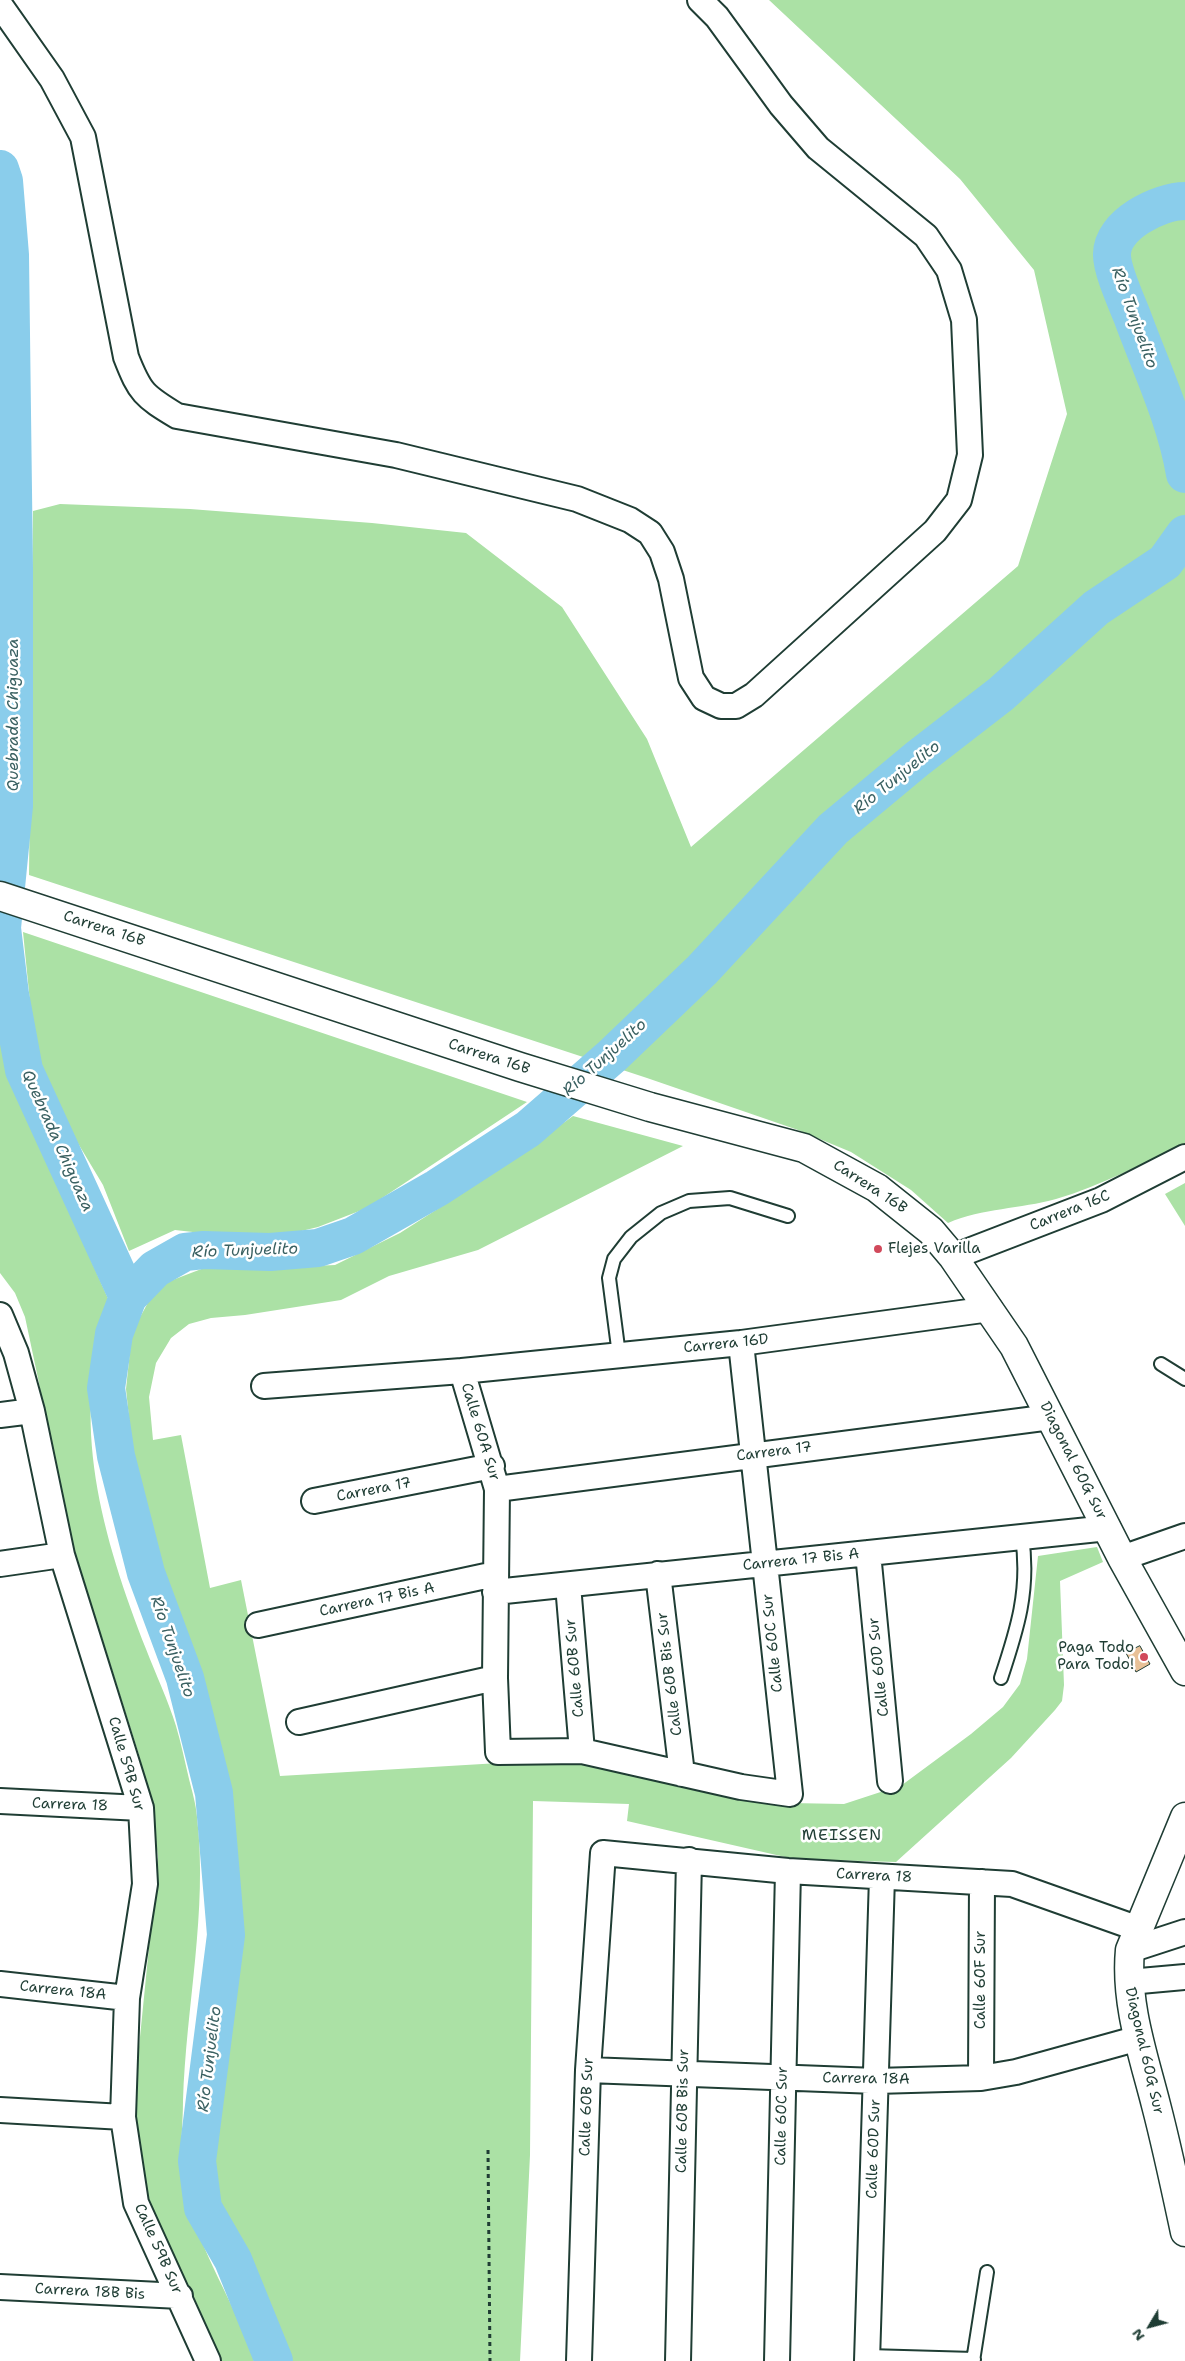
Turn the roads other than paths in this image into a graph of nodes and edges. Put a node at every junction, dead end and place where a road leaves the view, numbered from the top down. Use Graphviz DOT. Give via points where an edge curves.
graph roads {
  1 [pos="700,0"];
  2 [pos="0,5"];
  3 [pos="0,896"];
  4 [pos="1185,1157"];
  5 [pos="788,1216"];
  6 [pos="953,1257"];
  7 [pos="990,1309"];
  8 [pos="0,1315"];
  9 [pos="741,1343"];
  10 [pos="619,1355"];
  11 [pos="1161,1364"];
  12 [pos="462,1371"];
  13 [pos="1185,1379"];
  14 [pos="264,1386"];
  15 [pos="32,1412"];
  16 [pos="0,1415"];
  17 [pos="1050,1417"];
  18 [pos="754,1455"];
  19 [pos="492,1466"];
  20 [pos="498,1490"];
  21 [pos="314,1501"];
  22 [pos="1108,1528"];
  23 [pos="1185,1536"];
  24 [pos="1022,1538"];
  25 [pos="868,1553"];
  26 [pos="62,1556"];
  27 [pos="1122,1558"];
  28 [pos="0,1564"];
  29 [pos="764,1564"];
  30 [pos="658,1574"];
  31 [pos="495,1583"];
  32 [pos="568,1585"];
  33 [pos="258,1626"];
  34 [pos="1185,1671"];
  35 [pos="495,1678"];
  36 [pos="1001,1678"];
  37 [pos="299,1722"];
  38 [pos="582,1751"];
  39 [pos="682,1774"];
  40 [pos="890,1781"];
  41 [pos="0,1802"];
  42 [pos="141,1808"];
  43 [pos="1185,1817"];
  44 [pos="603,1853"];
  45 [pos="689,1860"];
  46 [pos="788,1871"];
  47 [pos="882,1877"];
  48 [pos="982,1882"];
  49 [pos="1185,1932"];
  50 [pos="1135,1940"];
  51 [pos="1185,1977"];
  52 [pos="1129,1982"];
  53 [pos="0,1984"];
  54 [pos="127,1998"];
  55 [pos="1139,2038"];
  56 [pos="588,2070"];
  57 [pos="684,2072"];
  58 [pos="782,2078"];
  59 [pos="981,2078"];
  60 [pos="876,2081"];
  61 [pos="0,2110"];
  62 [pos="123,2117"];
  63 [pos="1178,2165"];
  64 [pos="1185,2232"];
  65 [pos="987,2272"];
  66 [pos="0,2287"];
  67 [pos="180,2296"];
  68 [pos="867,2358"];
  69 [pos="973,2360"];
  70 [pos="208,2361"];
  71 [pos="579,2361"];
  72 [pos="678,2361"];
  73 [pos="777,2361"];
  1 -- 2 [label="street" via="717,17 781,105 818,148 926,236 949,270 964,320 970,455 959,500 935,531 754,695 736,706 721,706 704,698 691,678 671,579 662,552 650,533 630,520 577,499 396,455 177,416 153,401 138,386 126,358 83,137 52,79"];
  3 -- 6 [label="street, Carrera 16B" via="520,1067 650,1107 804,1148 901,1205 931,1231"];
  4 -- 6 [label="street, Carrera 16C" via="1101,1200"];
  5 -- 10 [label="lane" via="730,1198 689,1201 661,1213 631,1237 614,1259 609,1278"];
  6 -- 7 [label="street, Diagonal 60G Sur"];
  7 -- 9 [label="street, Carrera 16D"];
  7 -- 17 [label="street, Diagonal 60G Sur" via="1014,1346"];
  8 -- 15 [label="street, Calle 59B Sur" via="16,1353"];
  9 -- 10 [label="street, Carrera 16D"];
  9 -- 18 [label="street, Calle 60C Sur"];
  10 -- 12 [label="street, Carrera 16D"];
  11 -- 13 [label="lane"];
  12 -- 14 [label="street, Calle 60A Sur"];
  12 -- 19 [label="street, Calle 60A Sur"];
  15 -- 16 [label="street"];
  15 -- 26 [label="street, Calle 59B Sur"];
  17 -- 18 [label="street, Carrera 17"];
  17 -- 22 [label="street, Diagonal 60G Sur"];
  18 -- 20 [label="street, Carrera 17"];
  18 -- 29 [label="street, Calle 60C Sur"];
  19 -- 20 [label="street, Calle 60A Sur"];
  19 -- 21 [label="street, Carrera 17"];
  20 -- 31 [label="street, Calle 60A Sur"];
  22 -- 24 [label="street, Carrera 17 Bis A"];
  22 -- 27 [label="street, Diagonal 60G Sur"];
  23 -- 27 [label="street"];
  24 -- 25 [label="street, Carrera 17 Bis A"];
  24 -- 36 [label="lane" via="1023,1598 1018,1626"];
  25 -- 29 [label="street, Carrera 17 Bis A"];
  25 -- 40 [label="street, Calle 60D Sur"];
  26 -- 28 [label="street"];
  26 -- 42 [label="street, Calle 59B Sur"];
  27 -- 34 [label="street, Diagonal 60G Sur"];
  29 -- 30 [label="street, Carrera 17 Bis A"];
  29 -- 39 [label="street, Calle 60C Sur" via="790,1794"];
  30 -- 32 [label="street, Carrera 17 Bis A"];
  30 -- 39 [label="street, Calle 60B Bis Sur"];
  31 -- 32 [label="street, Carrera 17 Bis A"];
  31 -- 33 [label="street, Carrera 17 Bis A"];
  31 -- 35 [label="street, Calle 60A Sur"];
  32 -- 38 [label="street, Calle 60B Sur"];
  35 -- 37 [label="street"];
  35 -- 38 [label="street, Calle 60A Sur" via="498,1752"];
  38 -- 39 [label="street"];
  41 -- 42 [label="street, Carrera 18"];
  42 -- 54 [label="street, Calle 59B Sur" via="145,1884"];
  43 -- 50 [label="street, Diagonal 60G Sur"];
  44 -- 45 [label="street, Carrera 18"];
  44 -- 56 [label="street, Calle 60B Sur"];
  45 -- 46 [label="street, Carrera 18"];
  45 -- 57 [label="street, Calle 60B Bis Sur"];
  46 -- 47 [label="street, Carrera 18"];
  46 -- 58 [label="street, Calle 60C Sur"];
  47 -- 48 [label="street, Carrera 18"];
  47 -- 60 [label="street, Calle 60D Sur"];
  48 -- 50 [label="street, Carrera 18" via="1024,1886"];
  48 -- 59 [label="street, Calle 60F Sur"];
  49 -- 50 [label="street"];
  50 -- 52 [label="street, Diagonal 60G Sur"];
  51 -- 52 [label="street"];
  52 -- 55 [label="street, Diagonal 60G Sur"];
  53 -- 54 [label="street, Carrera 18A"];
  54 -- 62 [label="street, Calle 59B Sur"];
  55 -- 59 [label="street, Carrera 18A" via="1016,2072"];
  55 -- 63 [label="street, Diagonal 60G Sur"];
  56 -- 57 [label="street, Carrera 18A"];
  56 -- 71 [label="street, Calle 60B Sur"];
  57 -- 58 [label="street, Carrera 18A"];
  57 -- 72 [label="street, Calle 60B Bis Sur"];
  58 -- 60 [label="street, Carrera 18A"];
  58 -- 73 [label="street, Calle 60C Sur"];
  59 -- 60 [label="street, Carrera 18A"];
  60 -- 68 [label="street, Calle 60D Sur"];
  61 -- 62 [label="street"];
  62 -- 67 [label="street, Calle 59B Sur" via="136,2202"];
  63 -- 64 [label="street, Diagonal 60G Sur"];
  65 -- 69 [label="lane"];
  66 -- 67 [label="street, Carrera 18B Bis"];
  67 -- 70 [label="street, Calle 59B Sur"];
  68 -- 69 [label="lane"];
}
